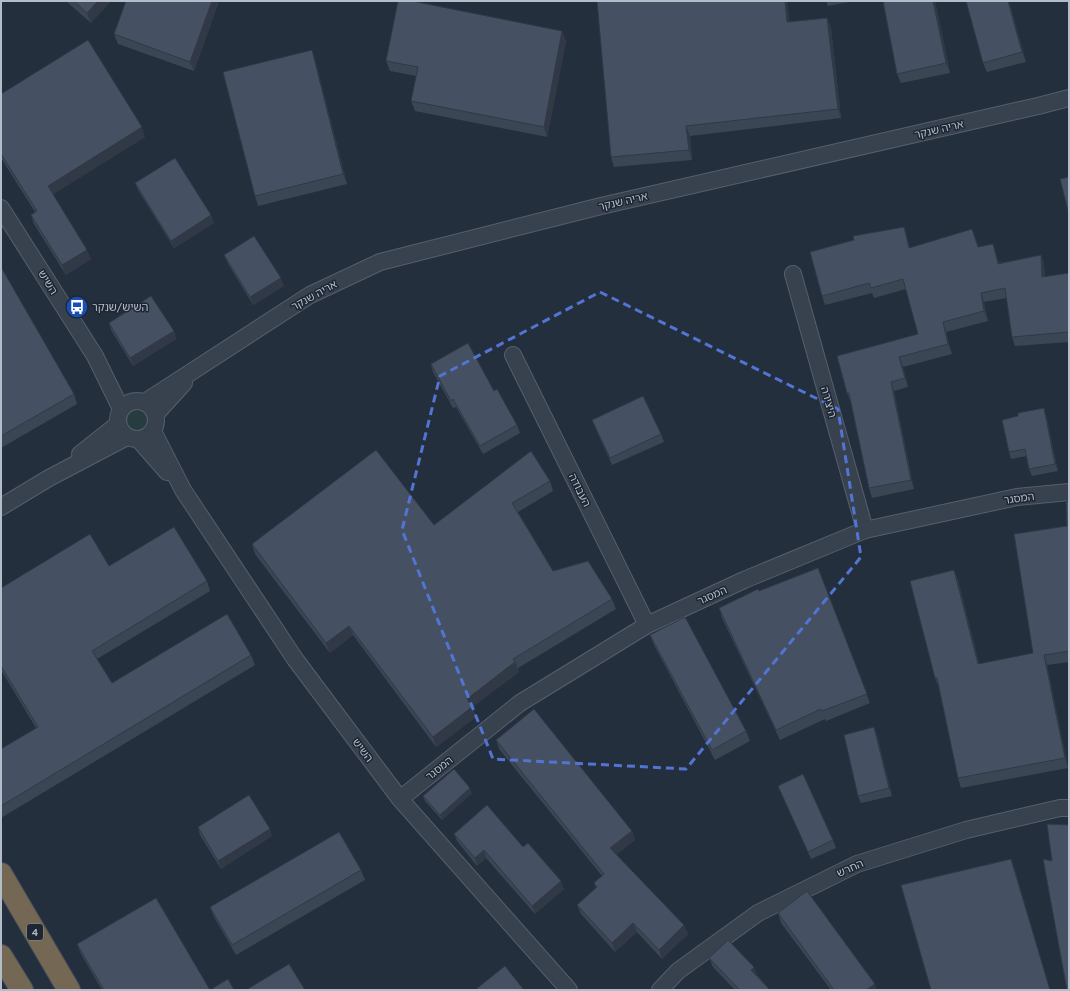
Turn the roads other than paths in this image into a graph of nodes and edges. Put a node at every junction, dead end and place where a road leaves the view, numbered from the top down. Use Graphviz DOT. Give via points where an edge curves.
graph roads {
  1 [pos="1069,98"];
  2 [pos="1,208"];
  3 [pos="793,274"];
  4 [pos="513,355"];
  5 [pos="200,366"];
  6 [pos="130,409"];
  7 [pos="156,414"];
  8 [pos="153,431"];
  9 [pos="133,438"];
  10 [pos="49,478"];
  11 [pos="183,490"];
  12 [pos="1069,492"];
  13 [pos="1,507"];
  14 [pos="865,530"];
  15 [pos="647,625"];
  16 [pos="400,799"];
  17 [pos="1069,808"];
  18 [pos="1,874"];
  19 [pos="1,956"];
  20 [pos="22,990"];
  21 [pos="69,990"];
  22 [pos="569,990"];
  23 [pos="660,990"];
  1 -- 5 [label="street, אריה שנקר" via="601,206 380,262 310,295"];
  2 -- 6 [label="street, השיש"];
  3 -- 14 [label="street, היצירה"];
  4 -- 15 [label="street, העבודה"];
  5 -- 6 [label="street, אריה שנקר"];
  5 -- 7 [label="street, אריה שנקר"];
  6 -- 7 [label="street" via="153,409"];
  6 -- 9 [label="street" via="123,433"];
  6 -- 10 [label="street, אריה שנקר"];
  7 -- 8 [label="street" via="157,420"];
  8 -- 9 [label="street" via="149,435"];
  8 -- 11 [label="street, השיש"];
  9 -- 10 [label="street, אריה שנקר"];
  9 -- 11 [label="street, השיש"];
  10 -- 13 [label="street, אריה שנקר"];
  11 -- 16 [label="street, השיש" via="295,659"];
  12 -- 14 [label="street, המסגר" via="1017,497"];
  14 -- 15 [label="street, המסגר" via="744,580"];
  15 -- 16 [label="street, המסגר" via="520,703"];
  16 -- 22 [label="street, השיש"];
  17 -- 23 [label="street, החרש" via="966,830 857,864 758,914 678,971"];
  18 -- 21 [label="highway, 4"];
  19 -- 20 [label="highway"];
}
